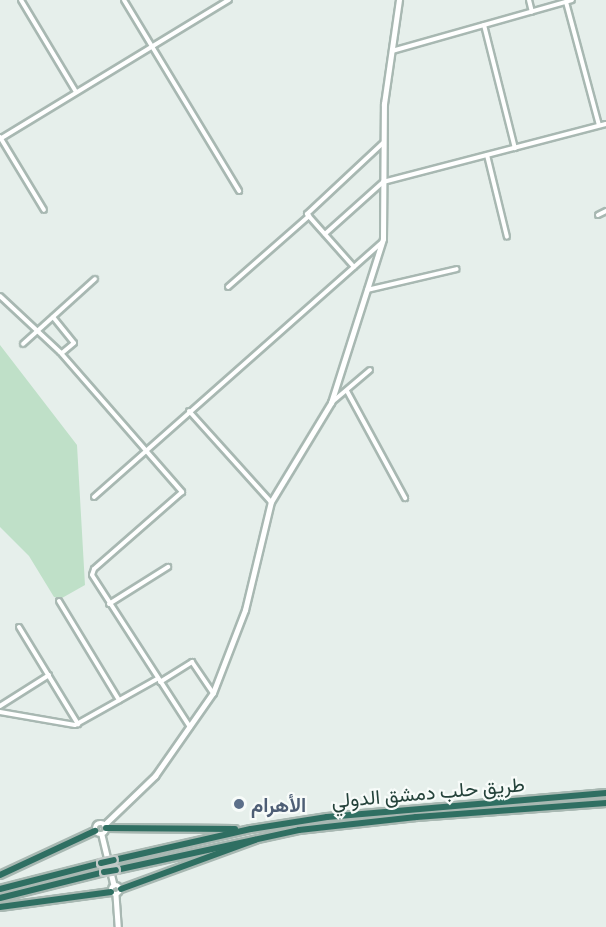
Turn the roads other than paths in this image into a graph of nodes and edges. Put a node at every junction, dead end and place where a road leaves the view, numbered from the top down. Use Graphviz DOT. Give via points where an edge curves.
graph roads {
  1 [pos="21,0"];
  2 [pos="123,0"];
  3 [pos="229,0"];
  4 [pos="399,0"];
  5 [pos="529,0"];
  6 [pos="572,0"];
  7 [pos="566,2"];
  8 [pos="532,12"];
  9 [pos="484,25"];
  10 [pos="152,47"];
  11 [pos="392,51"];
  12 [pos="76,92"];
  13 [pos="606,124"];
  14 [pos="599,125"];
  15 [pos="0,138"];
  16 [pos="383,143"];
  17 [pos="515,147"];
  18 [pos="487,155"];
  19 [pos="383,183"];
  20 [pos="239,191"];
  21 [pos="44,210"];
  22 [pos="606,211"];
  23 [pos="598,215"];
  24 [pos="309,216"];
  25 [pos="325,234"];
  26 [pos="507,237"];
  27 [pos="382,242"];
  28 [pos="354,267"];
  29 [pos="458,269"];
  30 [pos="95,279"];
  31 [pos="228,287"];
  32 [pos="367,290"];
  33 [pos="0,296"];
  34 [pos="53,317"];
  35 [pos="38,330"];
  36 [pos="23,344"];
  37 [pos="62,354"];
  38 [pos="370,370"];
  39 [pos="347,391"];
  40 [pos="331,403"];
  41 [pos="189,411"];
  42 [pos="146,450"];
  43 [pos="94,497"];
  44 [pos="405,498"];
  45 [pos="271,502"];
  46 [pos="168,567"];
  47 [pos="59,600"];
  48 [pos="110,604"];
  49 [pos="19,627"];
  50 [pos="49,675"];
  51 [pos="158,680"];
  52 [pos="213,693"];
  53 [pos="119,700"];
  54 [pos="0,706"];
  55 [pos="0,712"];
  56 [pos="78,724"];
  57 [pos="191,729"];
  58 [pos="606,794"];
  59 [pos="606,803"];
  60 [pos="105,826"];
  61 [pos="251,829"];
  62 [pos="98,833"];
  63 [pos="272,834"];
  64 [pos="0,875"];
  65 [pos="0,888"];
  66 [pos="115,890"];
  67 [pos="0,898"];
  68 [pos="0,907"];
  69 [pos="118,927"];
  1 -- 12 [label="street"];
  2 -- 10 [label="street"];
  3 -- 10 [label="street"];
  4 -- 11 [label="street"];
  5 -- 8 [label="street"];
  6 -- 7 [label="street"];
  7 -- 8 [label="street"];
  7 -- 14 [label="street"];
  8 -- 9 [label="street"];
  9 -- 11 [label="street"];
  9 -- 17 [label="street"];
  10 -- 12 [label="street"];
  10 -- 20 [label="street"];
  11 -- 16 [label="street"];
  12 -- 15 [label="street"];
  13 -- 14 [label="street"];
  14 -- 17 [label="street"];
  15 -- 21 [label="street"];
  16 -- 19 [label="street"];
  16 -- 24 [label="street"];
  17 -- 18 [label="street"];
  18 -- 19 [label="street"];
  18 -- 26 [label="street"];
  19 -- 25 [label="street"];
  19 -- 27 [label="street"];
  22 -- 23 [label="street"];
  24 -- 25 [label="street"];
  24 -- 31 [label="street"];
  25 -- 28 [label="street"];
  27 -- 28 [label="street"];
  27 -- 32 [label="street"];
  28 -- 41 [label="street"];
  29 -- 32 [label="street"];
  30 -- 34 [label="street"];
  32 -- 40 [label="street"];
  33 -- 35 [label="street"];
  34 -- 35 [label="street"];
  34 -- 37 [label="street" via="74,343"];
  35 -- 36 [label="street"];
  35 -- 37 [label="street"];
  37 -- 42 [label="street"];
  38 -- 39 [label="street"];
  39 -- 40 [label="street"];
  39 -- 44 [label="street"];
  40 -- 45 [label="street"];
  41 -- 42 [label="street"];
  41 -- 45 [label="street"];
  42 -- 43 [label="street"];
  42 -- 48 [label="street" via="182,492 94,569 93,578"];
  45 -- 52 [label="street" via="245,610"];
  46 -- 48 [label="street"];
  47 -- 53 [label="street"];
  48 -- 51 [label="street"];
  49 -- 50 [label="street"];
  50 -- 54 [label="street"];
  50 -- 56 [label="street"];
  51 -- 52 [label="street" via="192,662"];
  51 -- 53 [label="street"];
  51 -- 57 [label="street"];
  52 -- 57 [label="street"];
  53 -- 56 [label="street"];
  55 -- 56 [label="street"];
  57 -- 60 [label="street" via="155,776"];
  58 -- 61 [label="highway, طريق حلب دمشق الدولي" via="354,813"];
  59 -- 63 [label="highway, طريق حلب دمشق الدولي" via="395,819"];
  60 -- 61 [label="highway"];
  60 -- 62 [label="street"];
  60 -- 62 [label="street" via="98,825"];
  61 -- 65 [label="highway, طريق حلب دمشق الدولي, bridge"];
  62 -- 64 [label="highway"];
  62 -- 66 [label="street"];
  63 -- 66 [label="highway"];
  63 -- 67 [label="highway, طريق حلب دمشق الدولي, bridge"];
  66 -- 68 [label="highway"];
  66 -- 69 [label="street"];
}
